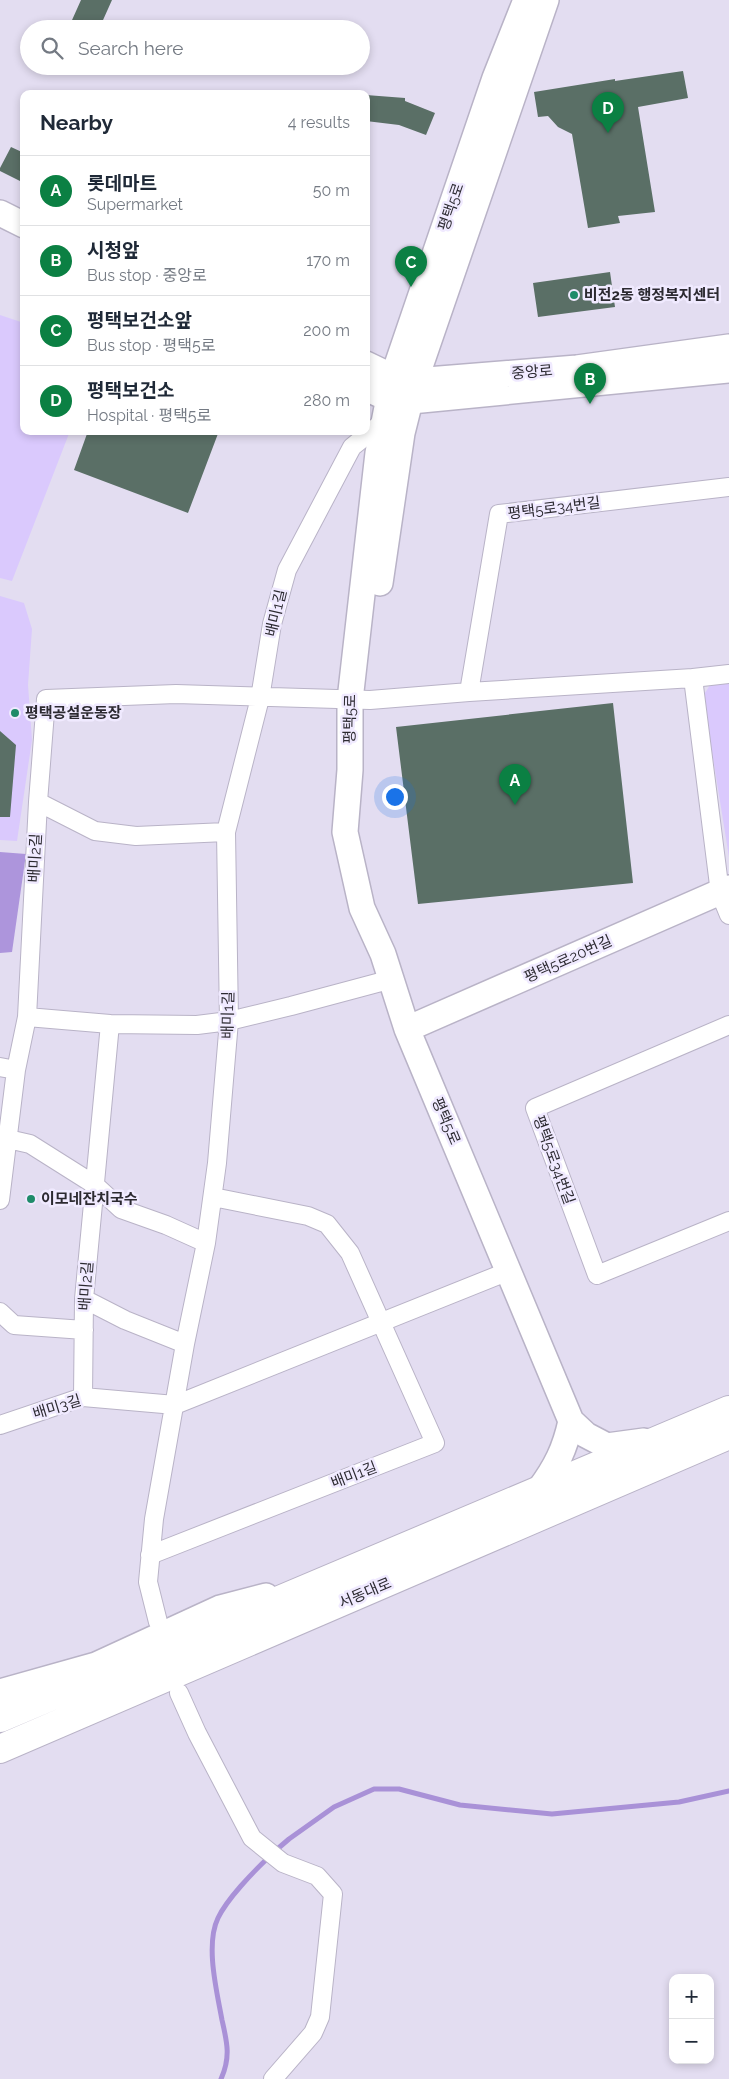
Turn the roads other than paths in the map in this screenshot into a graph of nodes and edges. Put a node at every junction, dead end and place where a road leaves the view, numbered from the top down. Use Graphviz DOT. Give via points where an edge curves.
graph roads {
  1 [pos="526,0"];
  2 [pos="546,0"];
  3 [pos="0,194"];
  4 [pos="20,203"];
  5 [pos="0,213"];
  6 [pos="20,223"];
  7 [pos="729,347"];
  8 [pos="370,368"];
  9 [pos="729,370"];
  10 [pos="370,389"];
  11 [pos="398,396"];
  12 [pos="370,427"];
  13 [pos="363,435"];
  14 [pos="729,486"];
  15 [pos="729,674"];
  16 [pos="693,678"];
  17 [pos="469,692"];
  18 [pos="260,698"];
  19 [pos="350,700"];
  20 [pos="38,802"];
  21 [pos="226,832"];
  22 [pos="726,899"];
  23 [pos="392,979"];
  24 [pos="27,1018"];
  25 [pos="229,1021"];
  26 [pos="110,1024"];
  27 [pos="729,1025"];
  28 [pos="408,1029"];
  29 [pos="8,1069"];
  30 [pos="8,1138"];
  31 [pos="94,1185"];
  32 [pos="213,1197"];
  33 [pos="0,1200"];
  34 [pos="729,1221"];
  35 [pos="206,1243"];
  36 [pos="509,1271"];
  37 [pos="84,1299"];
  38 [pos="0,1312"];
  39 [pos="380,1321"];
  40 [pos="84,1330"];
  41 [pos="185,1344"];
  42 [pos="83,1397"];
  43 [pos="176,1405"];
  44 [pos="729,1410"];
  45 [pos="571,1421"];
  46 [pos="0,1425"];
  47 [pos="729,1435"];
  48 [pos="666,1438"];
  49 [pos="539,1490"];
  50 [pos="150,1555"];
  51 [pos="334,1578"];
  52 [pos="158,1622"];
  53 [pos="0,1692"];
  54 [pos="179,1693"];
  55 [pos="0,1718"];
  56 [pos="0,1749"];
  57 [pos="273,2079"];
  1 -- 11 [label="street, 평택5로" via="495,78"];
  2 -- 11 [label="street"];
  3 -- 4 [label="street"];
  5 -- 6 [label="street"];
  7 -- 11 [label="street, 중앙로"];
  8 -- 11 [label="street"];
  9 -- 11 [label="street, 중앙로"];
  10 -- 11 [label="street"];
  11 -- 12 [label="street, 배미1길"];
  11 -- 19 [label="street, 평택5로" via="378,453"];
  11 -- 19 [label="street" via="402,434 368,670"];
  13 -- 18 [label="street, 배미1길" via="352,447 287,570 272,624"];
  14 -- 17 [label="street, 평택5로34번길" via="499,514"];
  15 -- 16 [label="street"];
  16 -- 17 [label="street"];
  16 -- 22 [label="street"];
  17 -- 19 [label="street"];
  18 -- 19 [label="street"];
  18 -- 20 [label="street, 배미2길" via="176,694 46,699"];
  18 -- 21 [label="street, 배미1길"];
  19 -- 23 [label="street, 평택5로" via="350,770 345,832 362,908"];
  20 -- 21 [label="street" via="95,831 136,836"];
  20 -- 24 [label="street, 배미2길"];
  21 -- 25 [label="street, 배미1길"];
  22 -- 28 [label="street, 평택5로20번길"];
  23 -- 25 [label="street"];
  23 -- 28 [label="street, 평택5로"];
  24 -- 26 [label="street"];
  24 -- 29 [label="street, 배미2길"];
  25 -- 26 [label="street" via="197,1025"];
  25 -- 32 [label="street, 배미1길"];
  26 -- 31 [label="street, 배미2길"];
  27 -- 34 [label="street, 평택5로34번길" via="535,1108 597,1275"];
  28 -- 36 [label="street, 평택5로"];
  29 -- 30 [label="street, 배미2길"];
  30 -- 31 [label="street" via="30,1144"];
  30 -- 33 [label="street, 배미2길"];
  31 -- 35 [label="street" via="121,1209"];
  31 -- 37 [label="street, 배미2길"];
  32 -- 35 [label="street, 배미1길"];
  32 -- 39 [label="street, 배미1길" via="308,1216 327,1224 350,1253"];
  35 -- 41 [label="street, 배미1길"];
  36 -- 39 [label="street"];
  36 -- 45 [label="street, 평택5로"];
  37 -- 40 [label="street, 배미2길"];
  37 -- 41 [label="street"];
  38 -- 40 [label="street, 배미2길" via="14,1325"];
  39 -- 43 [label="street"];
  39 -- 50 [label="street, 배미1길" via="435,1443"];
  40 -- 42 [label="street"];
  41 -- 43 [label="street, 배미1길"];
  42 -- 43 [label="street, 배미3길"];
  42 -- 46 [label="street, 배미3길"];
  43 -- 50 [label="street, 배미1길"];
  44 -- 48 [label="main road, 서동대로"];
  45 -- 48 [label="street" via="586,1435 607,1446"];
  45 -- 49 [label="street" via="566,1444"];
  47 -- 56 [label="main road, 서동대로"];
  48 -- 49 [label="main road, 서동대로"];
  49 -- 51 [label="main road, 서동대로"];
  50 -- 52 [label="street, 배미1길" via="148,1582"];
  51 -- 53 [label="street" via="220,1608 96,1665"];
  51 -- 55 [label="main road, 서동대로"];
  54 -- 57 [label="street" via="252,1838 283,1863 317,1876 333,1894 320,2017 313,2032"];
}
